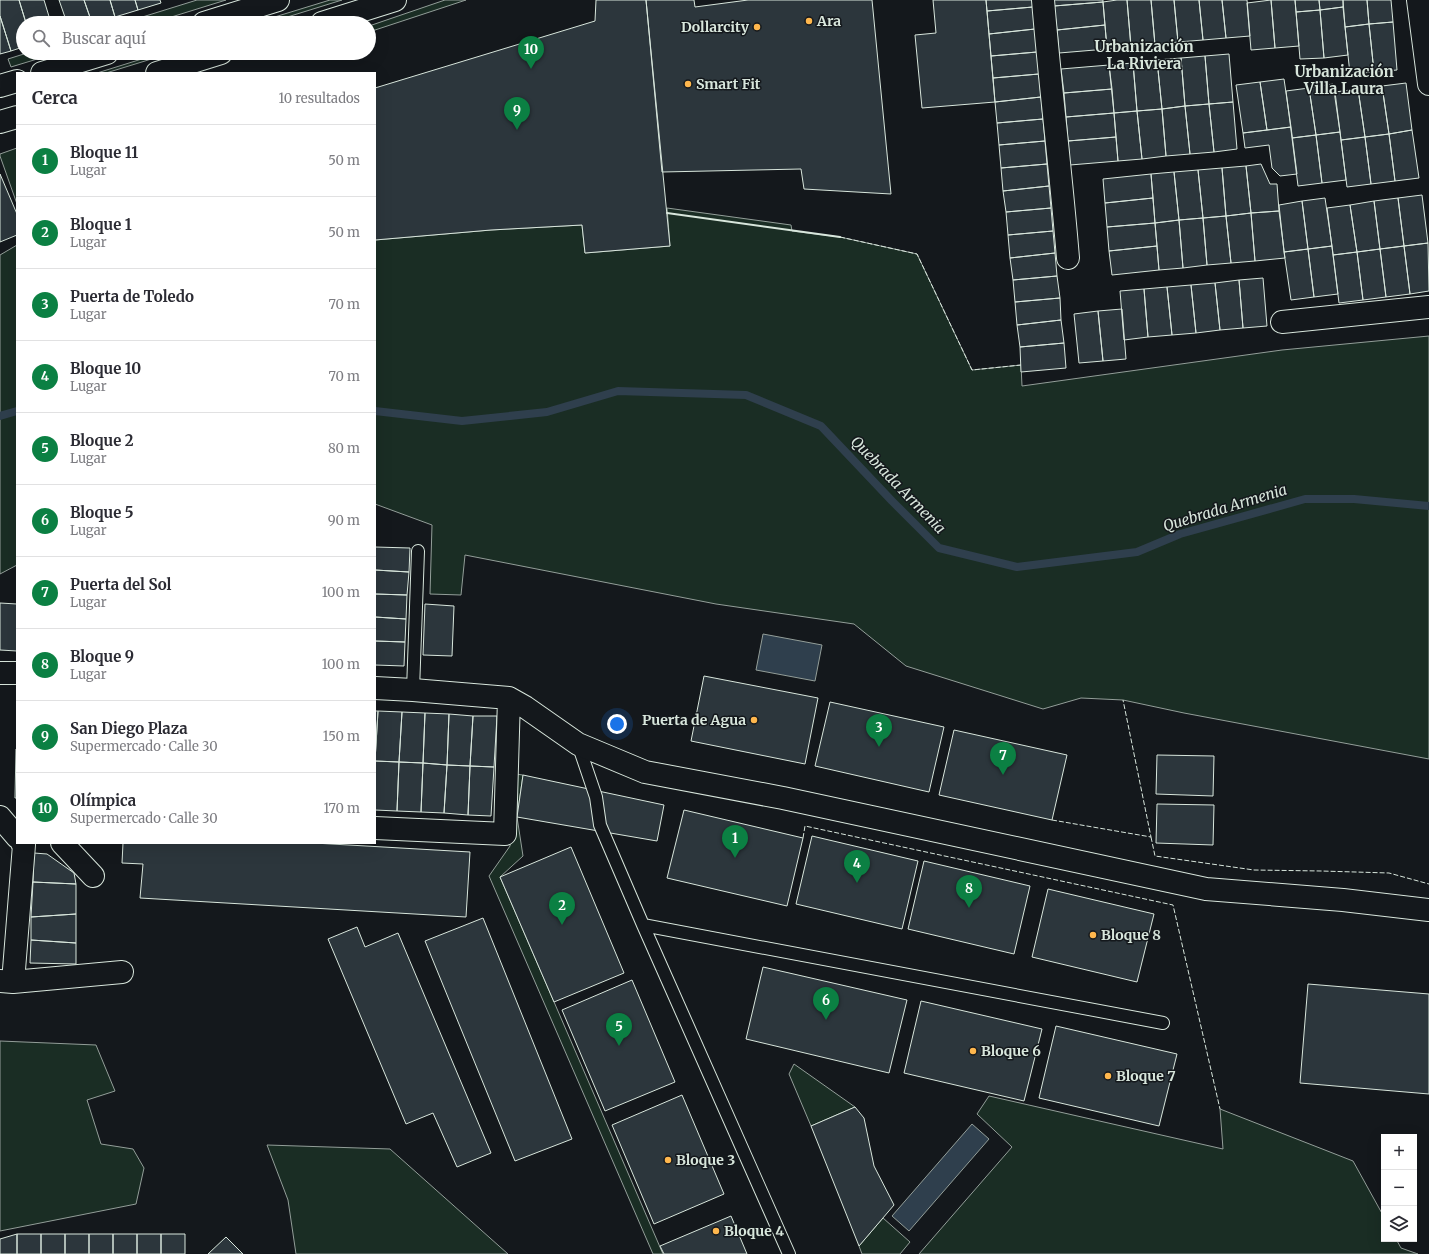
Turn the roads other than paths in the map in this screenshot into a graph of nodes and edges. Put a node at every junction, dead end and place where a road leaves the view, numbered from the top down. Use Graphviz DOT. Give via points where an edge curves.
graph roads {
  1 [pos="278,0"];
  2 [pos="395,0"];
  3 [pos="1043,0"];
  4 [pos="1418,0"];
  5 [pos="227,16"];
  6 [pos="344,16"];
  7 [pos="84,60"];
  8 [pos="199,60"];
  9 [pos="45,72"];
  10 [pos="160,72"];
  11 [pos="16,81"];
  12 [pos="1429,84"];
  13 [pos="0,86"];
  14 [pos="16,117"];
  15 [pos="0,122"];
  16 [pos="1068,258"];
  17 [pos="1429,307"];
  18 [pos="1282,322"];
  19 [pos="418,551"];
  20 [pos="0,673"];
  21 [pos="16,673"];
  22 [pos="376,688"];
  23 [pos="413,690"];
  24 [pos="509,698"];
  25 [pos="578,744"];
  26 [pos="0,816"];
  27 [pos="16,817"];
  28 [pos="376,828"];
  29 [pos="16,836"];
  30 [pos="23,844"];
  31 [pos="63,844"];
  32 [pos="93,876"];
  33 [pos="1429,910"];
  34 [pos="643,925"];
  35 [pos="122,972"];
  36 [pos="7,981"];
  37 [pos="1163,1023"];
  38 [pos="789,1254"];
  1 -- 5 [label="street"];
  2 -- 6 [label="street"];
  3 -- 16 [label="street"];
  4 -- 12 [label="street"];
  7 -- 9 [label="street"];
  8 -- 10 [label="street"];
  11 -- 13 [label="street"];
  14 -- 15 [label="street"];
  17 -- 18 [label="street"];
  19 -- 23 [label="lane"];
  20 -- 21 [label="street"];
  22 -- 23 [label="street"];
  23 -- 24 [label="street"];
  24 -- 25 [label="street"];
  24 -- 28 [label="street" via="505,834"];
  25 -- 33 [label="street" via="645,772 790,800 1206,889"];
  25 -- 34 [label="lane" via="596,797 600,825"];
  26 -- 27 [label="street"];
  26 -- 29 [label="street"];
  30 -- 36 [label="street"];
  31 -- 32 [label="street"];
  34 -- 37 [label="lane"];
  34 -- 38 [label="lane"];
  35 -- 36 [label="street"];
}
